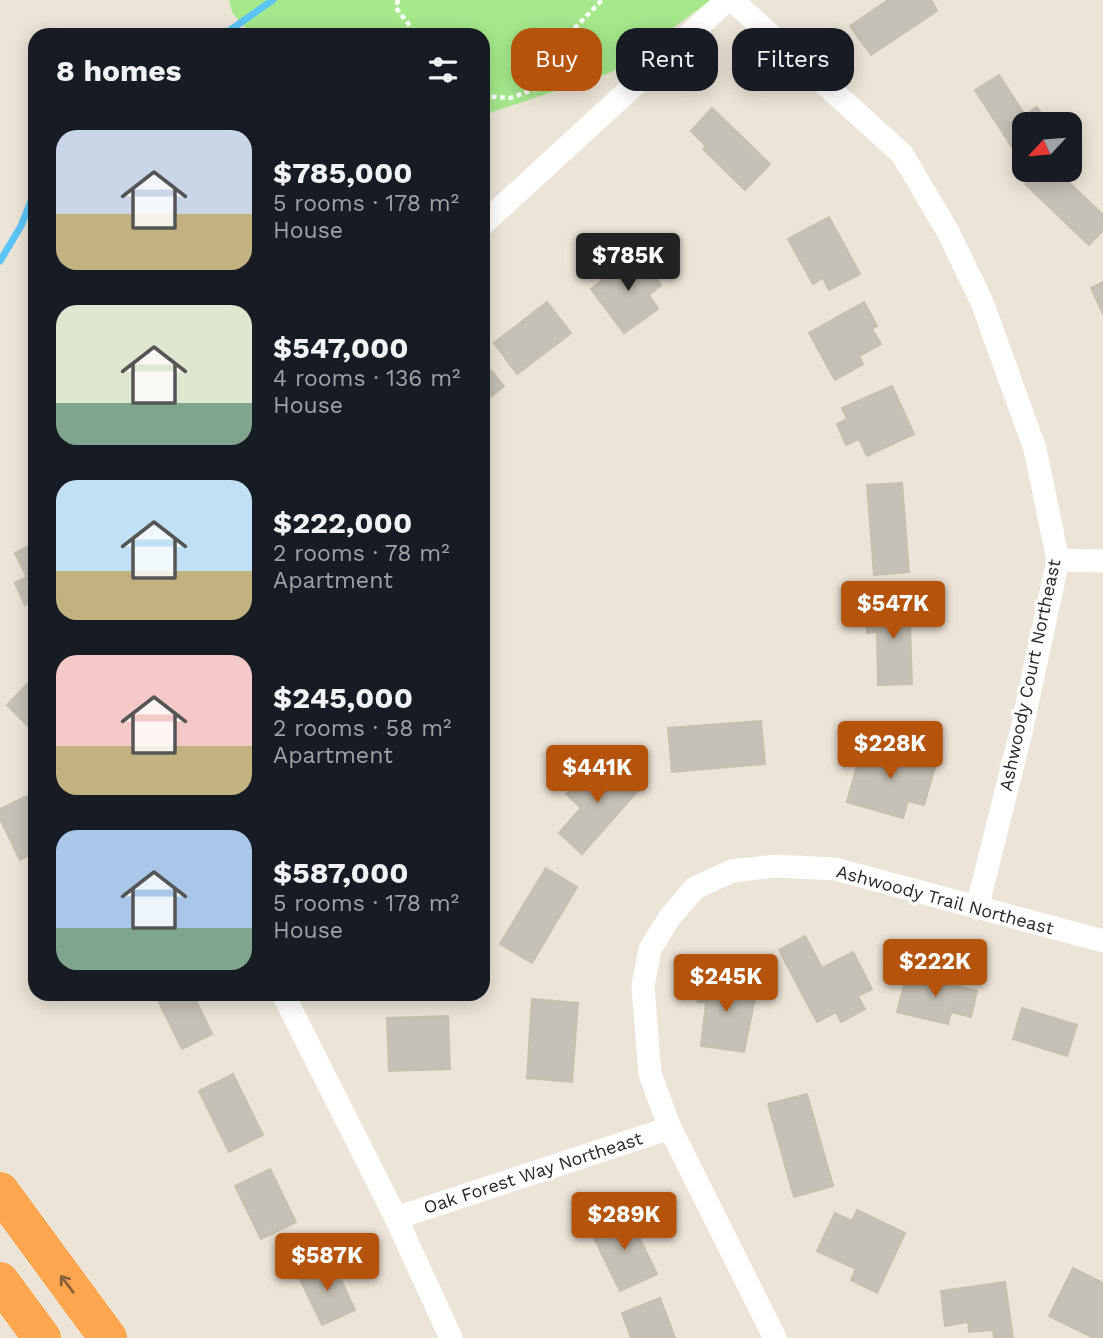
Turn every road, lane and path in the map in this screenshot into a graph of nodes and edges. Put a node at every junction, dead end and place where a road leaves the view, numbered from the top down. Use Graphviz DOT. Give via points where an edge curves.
graph roads {
  1 [pos="398,0"];
  2 [pos="602,0"];
  3 [pos="730,0"];
  4 [pos="412,28"];
  5 [pos="490,97"];
  6 [pos="490,218"];
  7 [pos="1058,560"];
  8 [pos="1103,562"];
  9 [pos="977,908"];
  10 [pos="1103,941"];
  11 [pos="287,1001"];
  12 [pos="670,1128"];
  13 [pos="0,1191"];
  14 [pos="396,1218"];
  15 [pos="0,1281"];
  16 [pos="42,1338"];
  17 [pos="108,1338"];
  18 [pos="451,1338"];
  19 [pos="775,1338"];
  1 -- 4 [label="path" via="396,8"];
  2 -- 5 [label="path" via="570,33 541,87 510,98"];
  3 -- 6 [label="street"];
  3 -- 7 [label="street, Ashwoody Court Northeast" via="902,154 934,208 982,302 1035,449"];
  7 -- 8 [label="street"];
  7 -- 9 [label="street, Ashwoody Court Northeast"];
  9 -- 10 [label="street, Ashwoody Trail Northeast"];
  9 -- 12 [label="street, Ashwoody Trail Northeast" via="835,869 775,866 732,872 695,888 650,949 643,986 650,1074"];
  11 -- 14 [label="street"];
  12 -- 14 [label="street, Oak Forest Way Northeast"];
  12 -- 19 [label="street, Ashwoody Trail Northeast"];
  17 -- 13 [label="highway, one-way"];
  14 -- 18 [label="street"];
  15 -- 16 [label="highway"];
}
